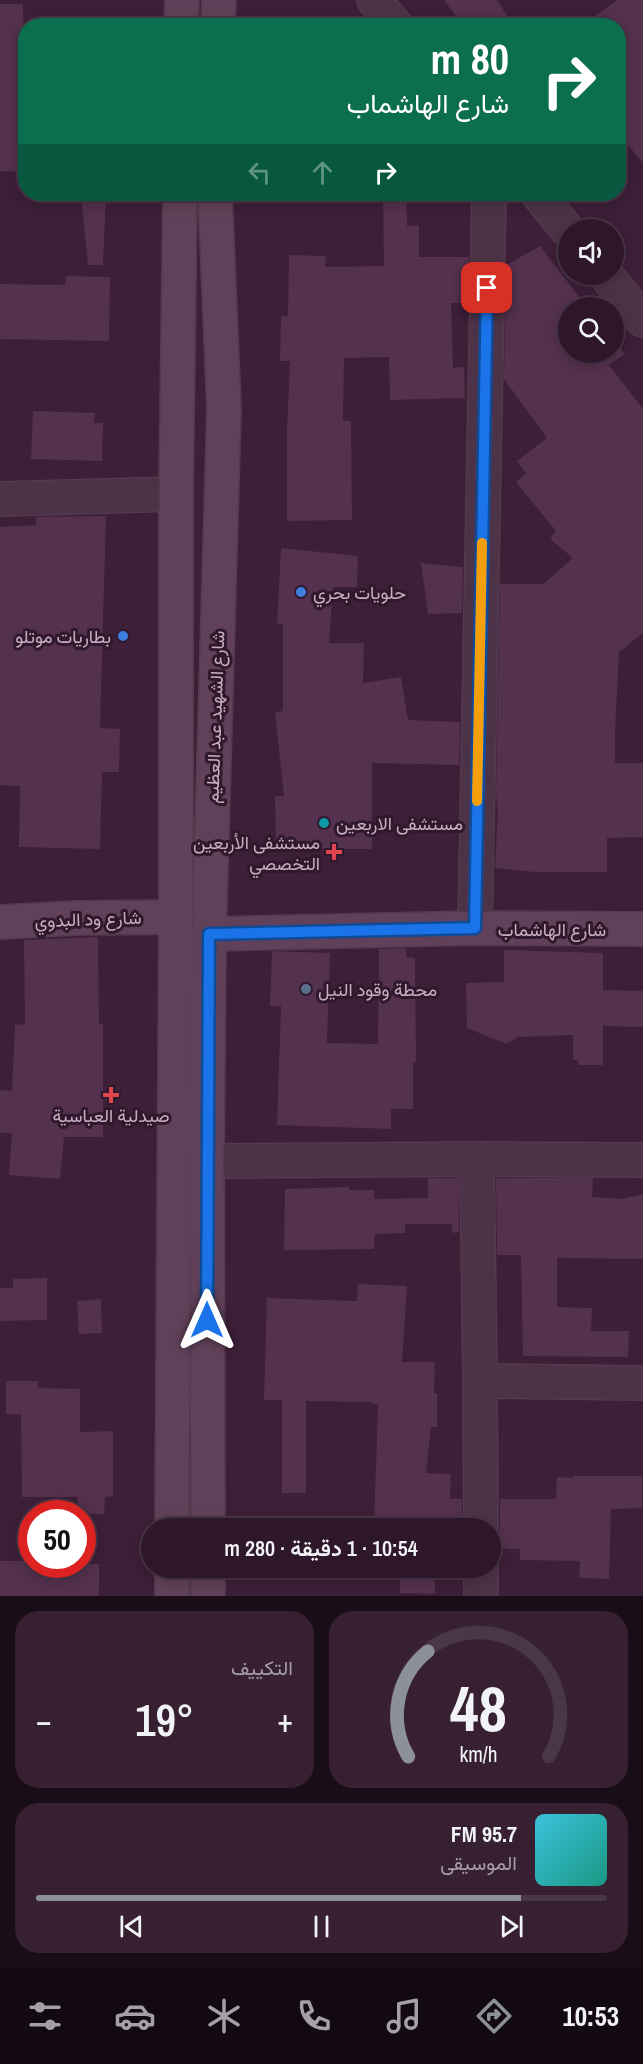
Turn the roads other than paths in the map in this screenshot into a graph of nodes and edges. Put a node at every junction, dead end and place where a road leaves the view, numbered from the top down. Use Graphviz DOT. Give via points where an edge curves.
graph roads {
  1 [pos="182,0"];
  2 [pos="219,0"];
  3 [pos="374,0"];
  4 [pos="181,18"];
  5 [pos="218,18"];
  6 [pos="389,18"];
  7 [pos="180,201"];
  8 [pos="215,201"];
  9 [pos="489,201"];
  10 [pos="544,201"];
  11 [pos="558,219"];
  12 [pos="614,285"];
  13 [pos="643,320"];
  14 [pos="178,403"];
  15 [pos="224,409"];
  16 [pos="176,494"];
  17 [pos="0,499"];
  18 [pos="176,917"];
  19 [pos="0,922"];
  20 [pos="475,928"];
  21 [pos="643,929"];
  22 [pos="209,934"];
  23 [pos="477,1159"];
  24 [pos="643,1160"];
  25 [pos="207,1161"];
  26 [pos="480,1381"];
  27 [pos="643,1383"];
  28 [pos="172,1478"];
  29 [pos="208,1478"];
  30 [pos="172,1518"];
  31 [pos="208,1518"];
  32 [pos="481,1518"];
  33 [pos="172,1578"];
  34 [pos="208,1578"];
  35 [pos="481,1578"];
  36 [pos="172,1596"];
  37 [pos="208,1596"];
  38 [pos="481,1596"];
  1 -- 4 [label="main road"];
  2 -- 5 [label="main road"];
  3 -- 6 [label="street"];
  7 -- 14 [label="main road, شارع الشهيد عبد العظيم"];
  8 -- 15 [label="main road, شارع الشهيد عبد العظيم"];
  9 -- 20 [label="street"];
  10 -- 11 [label="street"];
  12 -- 13 [label="street"];
  14 -- 15 [label="main road"];
  14 -- 16 [label="main road, شارع الشهيد عبد العظيم"];
  15 -- 22 [label="main road, شارع الشهيد عبد العظيم"];
  16 -- 17 [label="street"];
  16 -- 18 [label="main road, شارع الشهيد عبد العظيم"];
  18 -- 19 [label="main road, شارع ود البدوي"];
  18 -- 28 [label="main road, شارع الشهيد عبد العظيم"];
  20 -- 21 [label="main road, شارع الهاشماب"];
  20 -- 22 [label="main road, شارع الهاشماب"];
  22 -- 25 [label="main road, شارع الشهيد عبد العظيم"];
  23 -- 24 [label="street"];
  23 -- 25 [label="street"];
  23 -- 26 [label="street"];
  25 -- 29 [label="main road, شارع الشهيد عبد العظيم"];
  26 -- 27 [label="street"];
  26 -- 32 [label="street"];
  28 -- 29 [label="main road"];
  28 -- 30 [label="main road, شارع الشهيد عبد العظيم"];
  29 -- 31 [label="main road, شارع الشهيد عبد العظيم"];
  33 -- 36 [label="main road"];
  34 -- 37 [label="main road"];
  35 -- 38 [label="street"];
}
